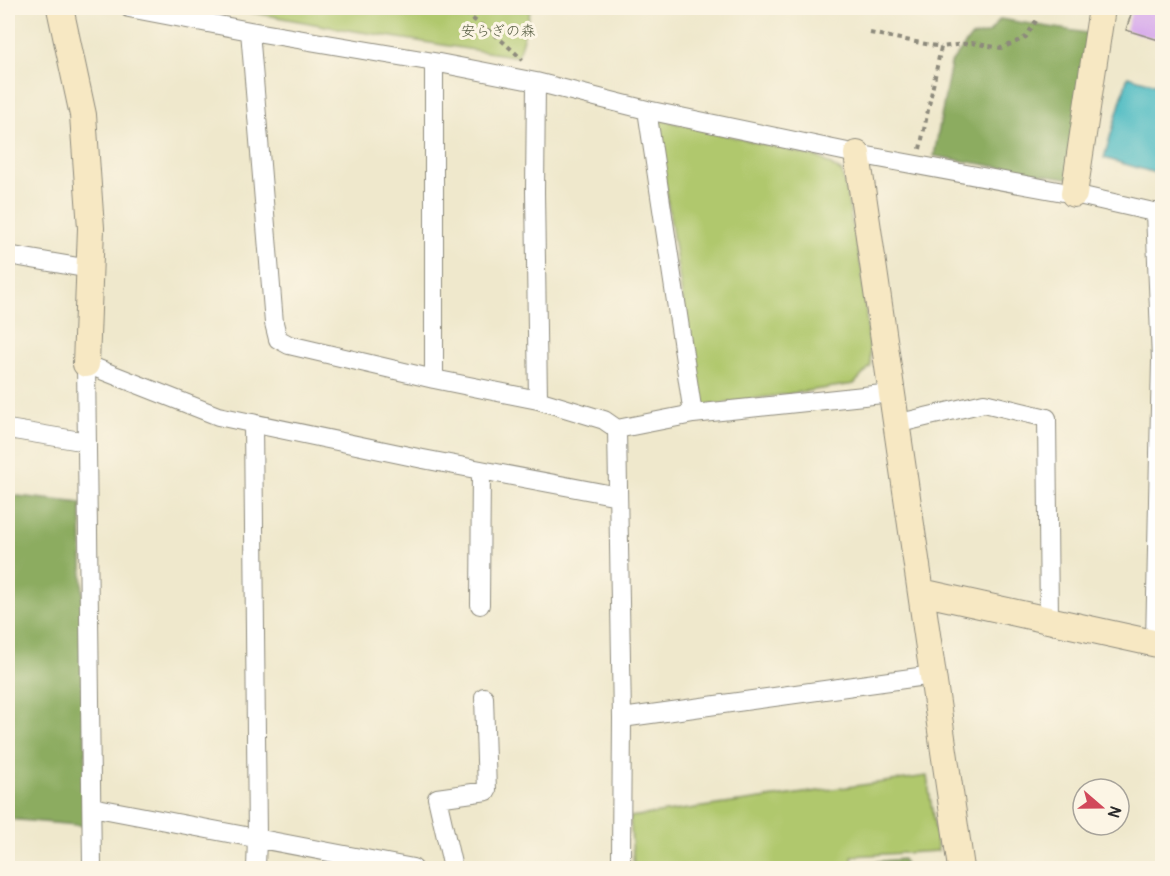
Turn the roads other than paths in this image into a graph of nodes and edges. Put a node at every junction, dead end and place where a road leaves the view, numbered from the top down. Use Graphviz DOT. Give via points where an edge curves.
graph roads {
  1 [pos="60,8"];
  2 [pos="129,8"];
  3 [pos="1102,8"];
  4 [pos="250,31"];
  5 [pos="434,62"];
  6 [pos="536,82"];
  7 [pos="647,110"];
  8 [pos="857,154"];
  9 [pos="1074,194"];
  10 [pos="1159,213"];
  11 [pos="8,255"];
  12 [pos="90,268"];
  13 [pos="86,364"];
  14 [pos="435,379"];
  15 [pos="892,393"];
  16 [pos="538,400"];
  17 [pos="693,414"];
  18 [pos="253,423"];
  19 [pos="896,424"];
  20 [pos="8,429"];
  21 [pos="617,429"];
  22 [pos="87,442"];
  23 [pos="482,470"];
  24 [pos="618,496"];
  25 [pos="921,592"];
  26 [pos="480,605"];
  27 [pos="1049,620"];
  28 [pos="1159,644"];
  29 [pos="933,675"];
  30 [pos="483,697"];
  31 [pos="622,718"];
  32 [pos="92,807"];
  33 [pos="257,838"];
  34 [pos="374,865"];
  35 [pos="92,868"];
  36 [pos="256,868"];
  37 [pos="413,868"];
  38 [pos="453,868"];
  39 [pos="622,868"];
  40 [pos="961,868"];
  1 -- 12 [label="street" via="83,115"];
  2 -- 4 [label="street"];
  3 -- 9 [label="street"];
  4 -- 5 [label="street"];
  4 -- 14 [label="street" via="278,339 289,345"];
  5 -- 6 [label="street"];
  5 -- 14 [label="street"];
  6 -- 7 [label="street"];
  6 -- 16 [label="street"];
  7 -- 8 [label="street"];
  7 -- 17 [label="street"];
  8 -- 9 [label="street"];
  8 -- 15 [label="street"];
  9 -- 10 [label="street"];
  10 -- 28 [label="street"];
  11 -- 12 [label="street"];
  12 -- 13 [label="street"];
  13 -- 18 [label="street" via="218,416"];
  13 -- 22 [label="street"];
  14 -- 16 [label="street"];
  15 -- 17 [label="street"];
  15 -- 19 [label="street"];
  16 -- 21 [label="street" via="604,420"];
  17 -- 21 [label="street"];
  18 -- 23 [label="street"];
  18 -- 33 [label="street"];
  19 -- 25 [label="street"];
  19 -- 27 [label="street" via="984,403 1047,418"];
  20 -- 22 [label="street"];
  21 -- 24 [label="street"];
  22 -- 32 [label="street"];
  23 -- 24 [label="street"];
  23 -- 26 [label="street"];
  24 -- 31 [label="street"];
  25 -- 27 [label="street"];
  25 -- 29 [label="street"];
  27 -- 28 [label="street"];
  29 -- 31 [label="street"];
  29 -- 40 [label="street"];
  30 -- 38 [label="street" via="487,792 437,798"];
  31 -- 39 [label="street"];
  32 -- 33 [label="street"];
  32 -- 35 [label="street"];
  33 -- 34 [label="street"];
  33 -- 36 [label="street"];
  34 -- 37 [label="street"];
}
